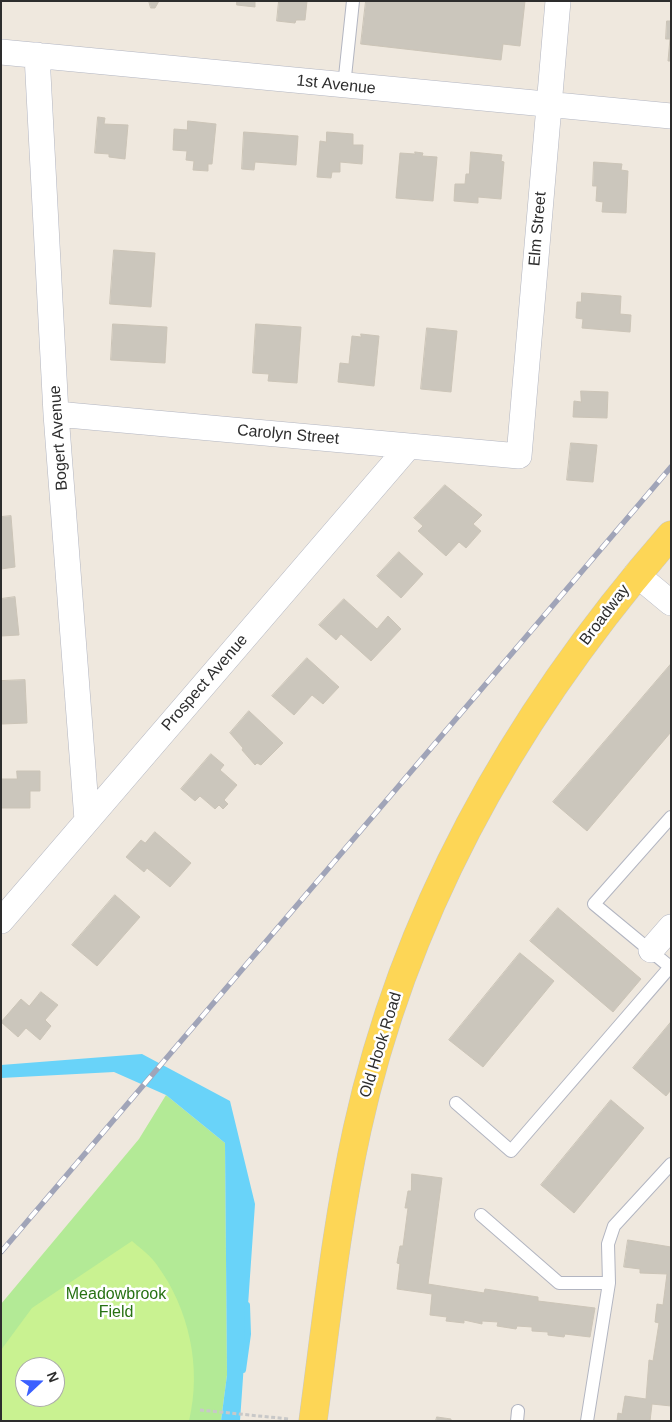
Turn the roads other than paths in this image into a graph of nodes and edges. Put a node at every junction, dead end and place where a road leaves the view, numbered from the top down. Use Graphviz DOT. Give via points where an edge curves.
graph roads {
  1 [pos="353,1"];
  2 [pos="558,1"];
  3 [pos="1,52"];
  4 [pos="37,55"];
  5 [pos="344,86"];
  6 [pos="549,106"];
  7 [pos="671,116"];
  8 [pos="56,414"];
  9 [pos="409,446"];
  10 [pos="519,456"];
  11 [pos="671,535"];
  12 [pos="636,574"];
  13 [pos="671,603"];
  14 [pos="543,700"];
  15 [pos="671,817"];
  16 [pos="87,820"];
  17 [pos="1,921"];
  18 [pos="671,927"];
  19 [pos="651,950"];
  20 [pos="456,1103"];
  21 [pos="671,1164"];
  22 [pos="481,1215"];
  23 [pos="608,1283"];
  24 [pos="306,1420"];
  25 [pos="587,1421"];
  1 -- 5 [label="lane"];
  2 -- 6 [label="street, Elm Street"];
  3 -- 4 [label="street, 1st Avenue"];
  4 -- 5 [label="street, 1st Avenue"];
  4 -- 8 [label="street, Bogert Avenue"];
  5 -- 6 [label="street, 1st Avenue"];
  6 -- 7 [label="street, 1st Avenue"];
  6 -- 10 [label="street, Elm Street"];
  8 -- 9 [label="street, Carolyn Street"];
  8 -- 16 [label="street, Bogert Avenue"];
  9 -- 10 [label="street, Carolyn Street"];
  9 -- 16 [label="street, Prospect Avenue"];
  11 -- 12 [label="main road, Broadway"];
  12 -- 13 [label="street"];
  12 -- 14 [label="main road, Broadway"];
  14 -- 24 [label="main road, Old Hook Road" via="466,828 438,886 405,965 378,1046 357,1129"];
  15 -- 19 [label="lane" via="594,904"];
  16 -- 17 [label="street, Prospect Avenue"];
  18 -- 19 [label="street"];
  19 -- 20 [label="lane" via="670,967 510,1151"];
  21 -- 23 [label="lane" via="614,1226 608,1244"];
  22 -- 23 [label="lane" via="559,1282"];
  23 -- 25 [label="lane"];
}
